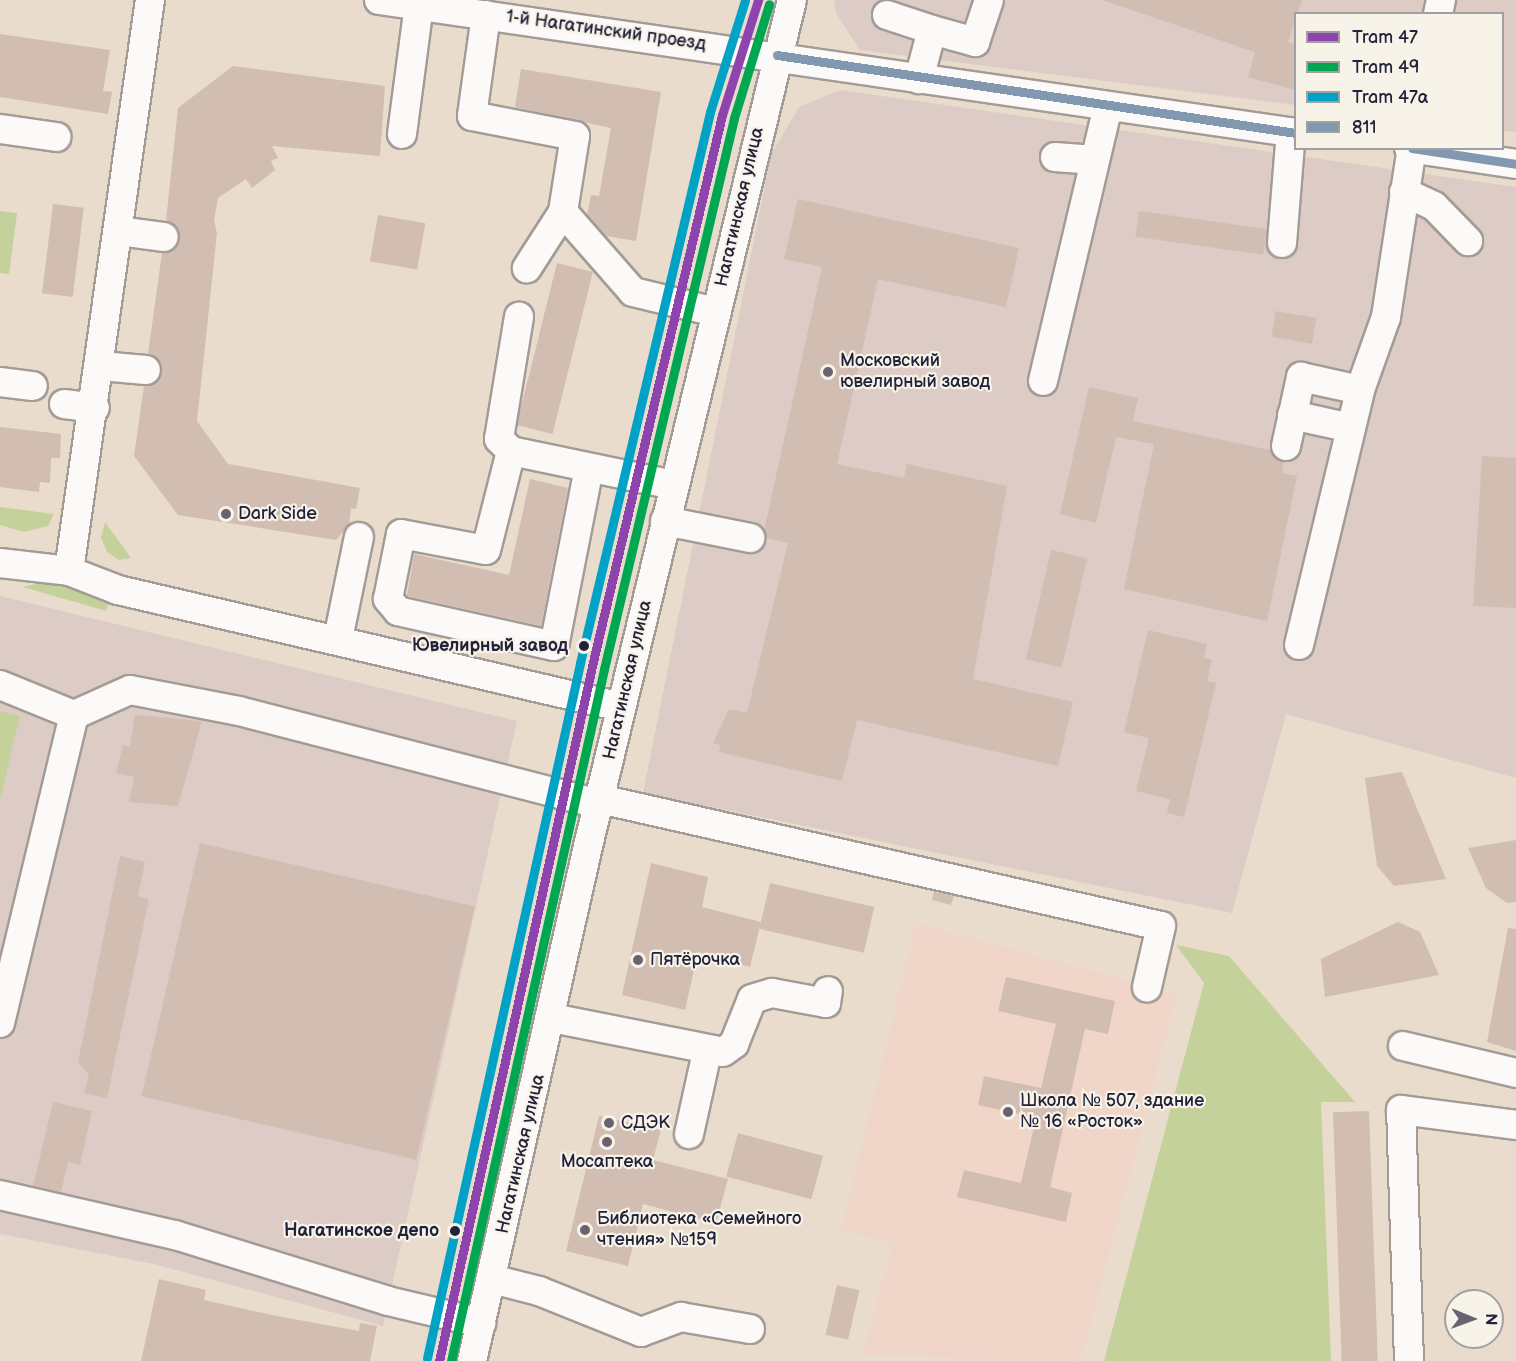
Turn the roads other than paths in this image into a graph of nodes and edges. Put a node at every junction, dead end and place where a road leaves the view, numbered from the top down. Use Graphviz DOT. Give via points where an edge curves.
graph roads {
  1 [pos="150,0"];
  2 [pos="379,0"];
  3 [pos="792,0"];
  4 [pos="989,0"];
  5 [pos="419,5"];
  6 [pos="480,9"];
  7 [pos="537,11"];
  8 [pos="887,15"];
  9 [pos="932,30"];
  10 [pos="777,55"];
  11 [pos="919,79"];
  12 [pos="1108,107"];
  13 [pos="0,129"];
  14 [pos="1293,132"];
  15 [pos="402,134"];
  16 [pos="56,137"];
  17 [pos="1411,150"];
  18 [pos="1418,150"];
  19 [pos="1055,157"];
  20 [pos="1095,160"];
  21 [pos="1516,164"];
  22 [pos="1404,192"];
  23 [pos="563,212"];
  24 [pos="119,231"];
  25 [pos="164,237"];
  26 [pos="1468,241"];
  27 [pos="1282,243"];
  28 [pos="527,268"];
  29 [pos="715,312"];
  30 [pos="519,317"];
  31 [pos="101,366"];
  32 [pos="146,370"];
  33 [pos="1043,381"];
  34 [pos="0,382"];
  35 [pos="33,386"];
  36 [pos="1360,390"];
  37 [pos="64,404"];
  38 [pos="95,408"];
  39 [pos="1292,415"];
  40 [pos="1351,428"];
  41 [pos="1286,446"];
  42 [pos="511,451"];
  43 [pos="588,468"];
  44 [pos="674,486"];
  45 [pos="665,521"];
  46 [pos="359,537"];
  47 [pos="750,538"];
  48 [pos="0,563"];
  49 [pos="69,571"];
  50 [pos="338,639"];
  51 [pos="1299,645"];
  52 [pos="0,685"];
  53 [pos="621,707"];
  54 [pos="74,716"];
  55 [pos="600,801"];
  56 [pos="1147,987"];
  57 [pos="828,991"];
  58 [pos="552,1018"];
  59 [pos="0,1023"];
  60 [pos="1403,1046"];
  61 [pos="707,1052"];
  62 [pos="1516,1072"];
  63 [pos="1516,1125"];
  64 [pos="689,1134"];
  65 [pos="0,1195"];
  66 [pos="492,1279"];
  67 [pos="481,1323"];
  68 [pos="750,1329"];
  69 [pos="472,1361"];
  70 [pos="1409,1361"];
  1 -- 24 [label="street"];
  2 -- 5 [label="street, 1-й Нагатинский проезд"];
  3 -- 10 [label="street, Нагатинская улица"];
  4 -- 9 [label="street" via="975,42"];
  5 -- 6 [label="street, 1-й Нагатинский проезд"];
  5 -- 15 [label="street"];
  6 -- 7 [label="street, 1-й Нагатинский проезд"];
  6 -- 23 [label="street" via="472,116 575,136"];
  7 -- 10 [label="street, 1-й Нагатинский проезд"];
  8 -- 9 [label="street"];
  9 -- 11 [label="street"];
  10 -- 11 [label="street, 1-й Нагатинский проезд"];
  10 -- 29 [label="street, Нагатинская улица"];
  11 -- 12 [label="street, 1-й Нагатинский проезд"];
  12 -- 14 [label="street, 1-й Нагатинский проезд"];
  12 -- 20 [label="street"];
  13 -- 16 [label="street"];
  14 -- 27 [label="street"];
  17 -- 22 [label="street"];
  18 -- 21 [label="street"];
  19 -- 20 [label="street"];
  20 -- 33 [label="street"];
  22 -- 26 [label="street" via="1434,206"];
  22 -- 36 [label="street" via="1386,317"];
  23 -- 28 [label="street"];
  23 -- 29 [label="street" via="633,292"];
  24 -- 25 [label="street"];
  24 -- 31 [label="street"];
  29 -- 44 [label="street, Нагатинская улица"];
  30 -- 42 [label="street" via="498,439"];
  31 -- 32 [label="street"];
  31 -- 38 [label="street"];
  34 -- 35 [label="street"];
  36 -- 39 [label="street" via="1301,377"];
  36 -- 40 [label="street"];
  37 -- 38 [label="street"];
  38 -- 49 [label="street"];
  39 -- 40 [label="street"];
  39 -- 41 [label="street"];
  40 -- 51 [label="street"];
  42 -- 43 [label="street"];
  42 -- 43 [label="street" via="486,550 401,534 388,599 398,611 554,646"];
  43 -- 44 [label="street"];
  44 -- 45 [label="street, Нагатинская улица"];
  45 -- 47 [label="street"];
  45 -- 53 [label="street, Нагатинская улица"];
  46 -- 50 [label="street"];
  48 -- 49 [label="street"];
  49 -- 50 [label="street" via="118,590"];
  50 -- 53 [label="street"];
  52 -- 54 [label="street"];
  53 -- 55 [label="street, Нагатинская улица"];
  54 -- 55 [label="street" via="130,690 261,716"];
  54 -- 59 [label="street"];
  55 -- 56 [label="street" via="1161,926"];
  55 -- 58 [label="street, Нагатинская улица"];
  57 -- 61 [label="street" via="826,1003 772,993 752,999 734,1044 723,1052"];
  58 -- 61 [label="street"];
  58 -- 66 [label="street, Нагатинская улица"];
  60 -- 62 [label="street"];
  61 -- 64 [label="street"];
  63 -- 70 [label="street" via="1401,1110"];
  65 -- 67 [label="street" via="175,1235 388,1301"];
  66 -- 67 [label="street, Нагатинская улица"];
  66 -- 68 [label="street" via="539,1291 641,1332 681,1317"];
  67 -- 69 [label="street, Нагатинская улица"];
}
